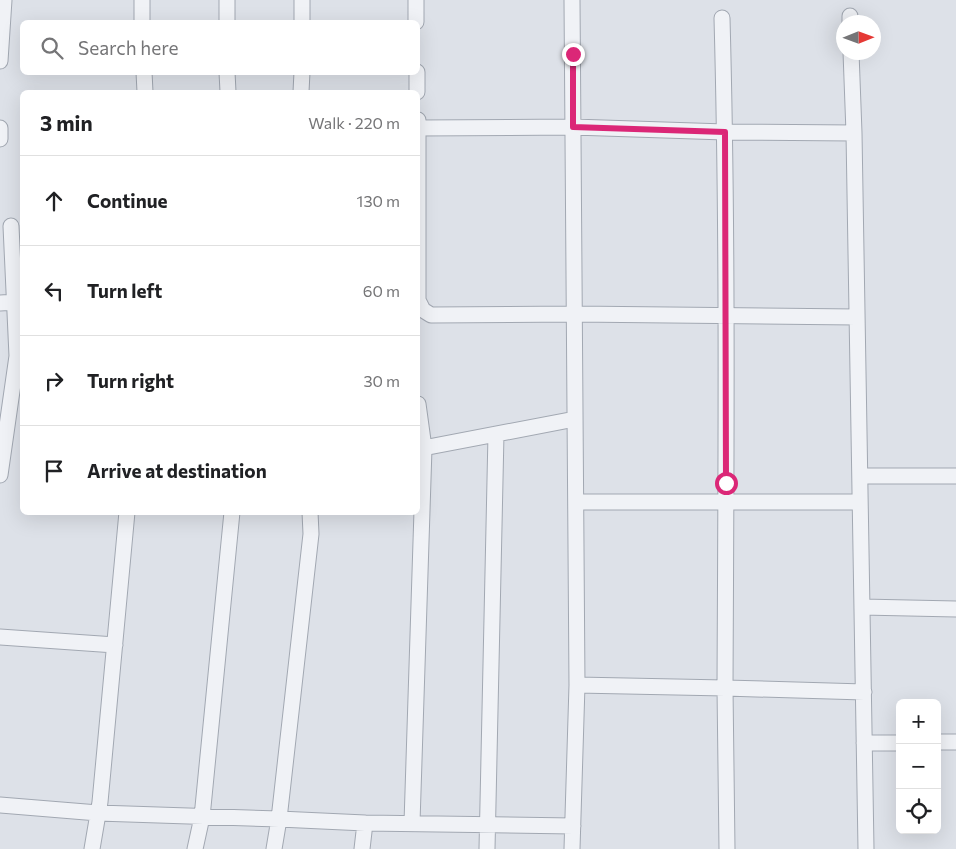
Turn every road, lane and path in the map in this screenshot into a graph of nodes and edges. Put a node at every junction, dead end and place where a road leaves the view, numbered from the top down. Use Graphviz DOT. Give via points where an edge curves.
graph roads {
  1 [pos="4,0"];
  2 [pos="142,0"];
  3 [pos="226,0"];
  4 [pos="302,0"];
  5 [pos="416,0"];
  6 [pos="572,0"];
  7 [pos="722,18"];
  8 [pos="142,20"];
  9 [pos="227,20"];
  10 [pos="302,20"];
  11 [pos="416,20"];
  12 [pos="851,60"];
  13 [pos="0,61"];
  14 [pos="144,75"];
  15 [pos="227,75"];
  16 [pos="302,75"];
  17 [pos="417,75"];
  18 [pos="145,90"];
  19 [pos="228,90"];
  20 [pos="302,90"];
  21 [pos="417,90"];
  22 [pos="573,127"];
  23 [pos="0,128"];
  24 [pos="420,128"];
  25 [pos="725,132"];
  26 [pos="854,133"];
  27 [pos="0,139"];
  28 [pos="11,226"];
  29 [pos="16,302"];
  30 [pos="0,303"];
  31 [pos="420,304"];
  32 [pos="575,314"];
  33 [pos="727,316"];
  34 [pos="856,317"];
  35 [pos="575,419"];
  36 [pos="420,433"];
  37 [pos="496,434"];
  38 [pos="421,448"];
  39 [pos="0,475"];
  40 [pos="860,476"];
  41 [pos="956,476"];
  42 [pos="420,490"];
  43 [pos="576,502"];
  44 [pos="726,502"];
  45 [pos="860,502"];
  46 [pos="128,515"];
  47 [pos="232,515"];
  48 [pos="310,515"];
  49 [pos="419,515"];
  50 [pos="862,607"];
  51 [pos="956,610"];
  52 [pos="0,637"];
  53 [pos="115,645"];
  54 [pos="577,685"];
  55 [pos="726,688"];
  56 [pos="864,692"];
  57 [pos="941,742"];
  58 [pos="956,742"];
  59 [pos="864,743"];
  60 [pos="896,743"];
  61 [pos="0,805"];
  62 [pos="98,813"];
  63 [pos="202,817"];
  64 [pos="279,819"];
  65 [pos="365,823"];
  66 [pos="412,823"];
  67 [pos="488,825"];
  68 [pos="573,826"];
  69 [pos="92,849"];
  70 [pos="195,849"];
  71 [pos="274,849"];
  72 [pos="362,849"];
  73 [pos="487,849"];
  74 [pos="572,849"];
  75 [pos="727,849"];
  76 [pos="866,849"];
  1 -- 13 [label="street"];
  2 -- 8 [label="street"];
  3 -- 9 [label="street"];
  4 -- 10 [label="street"];
  5 -- 11 [label="street"];
  6 -- 22 [label="street"];
  7 -- 25 [label="street"];
  12 -- 26 [label="street"];
  14 -- 18 [label="street"];
  15 -- 19 [label="street"];
  16 -- 20 [label="street"];
  17 -- 21 [label="street"];
  22 -- 24 [label="street"];
  22 -- 25 [label="street"];
  22 -- 32 [label="street"];
  23 -- 27 [label="street"];
  25 -- 26 [label="street"];
  25 -- 33 [label="street"];
  26 -- 34 [label="street"];
  28 -- 29 [label="street"];
  29 -- 30 [label="street"];
  29 -- 39 [label="street" via="18,356"];
  31 -- 32 [label="street" via="431,315"];
  32 -- 33 [label="street"];
  32 -- 35 [label="street"];
  33 -- 34 [label="street"];
  33 -- 44 [label="street"];
  34 -- 40 [label="street"];
  35 -- 37 [label="street"];
  35 -- 43 [label="street"];
  36 -- 38 [label="street"];
  37 -- 38 [label="street"];
  37 -- 67 [label="street"];
  38 -- 42 [label="street"];
  40 -- 41 [label="street"];
  40 -- 45 [label="street"];
  43 -- 44 [label="street"];
  43 -- 54 [label="street"];
  44 -- 45 [label="street"];
  44 -- 55 [label="street"];
  45 -- 50 [label="street"];
  46 -- 53 [label="street"];
  47 -- 63 [label="street"];
  48 -- 64 [label="street" via="311,534"];
  49 -- 66 [label="street"];
  50 -- 51 [label="street"];
  50 -- 56 [label="street"];
  52 -- 53 [label="street"];
  53 -- 62 [label="street"];
  54 -- 55 [label="street"];
  54 -- 68 [label="street"];
  55 -- 56 [label="street"];
  55 -- 75 [label="street"];
  56 -- 59 [label="street"];
  57 -- 58 [label="street"];
  59 -- 60 [label="street"];
  59 -- 76 [label="street"];
  61 -- 62 [label="street"];
  62 -- 63 [label="street"];
  62 -- 69 [label="street"];
  63 -- 64 [label="street"];
  63 -- 70 [label="street"];
  64 -- 65 [label="street"];
  64 -- 71 [label="street"];
  65 -- 66 [label="street"];
  65 -- 72 [label="street"];
  66 -- 67 [label="street"];
  67 -- 68 [label="street"];
  67 -- 73 [label="street"];
  68 -- 74 [label="street"];
}
